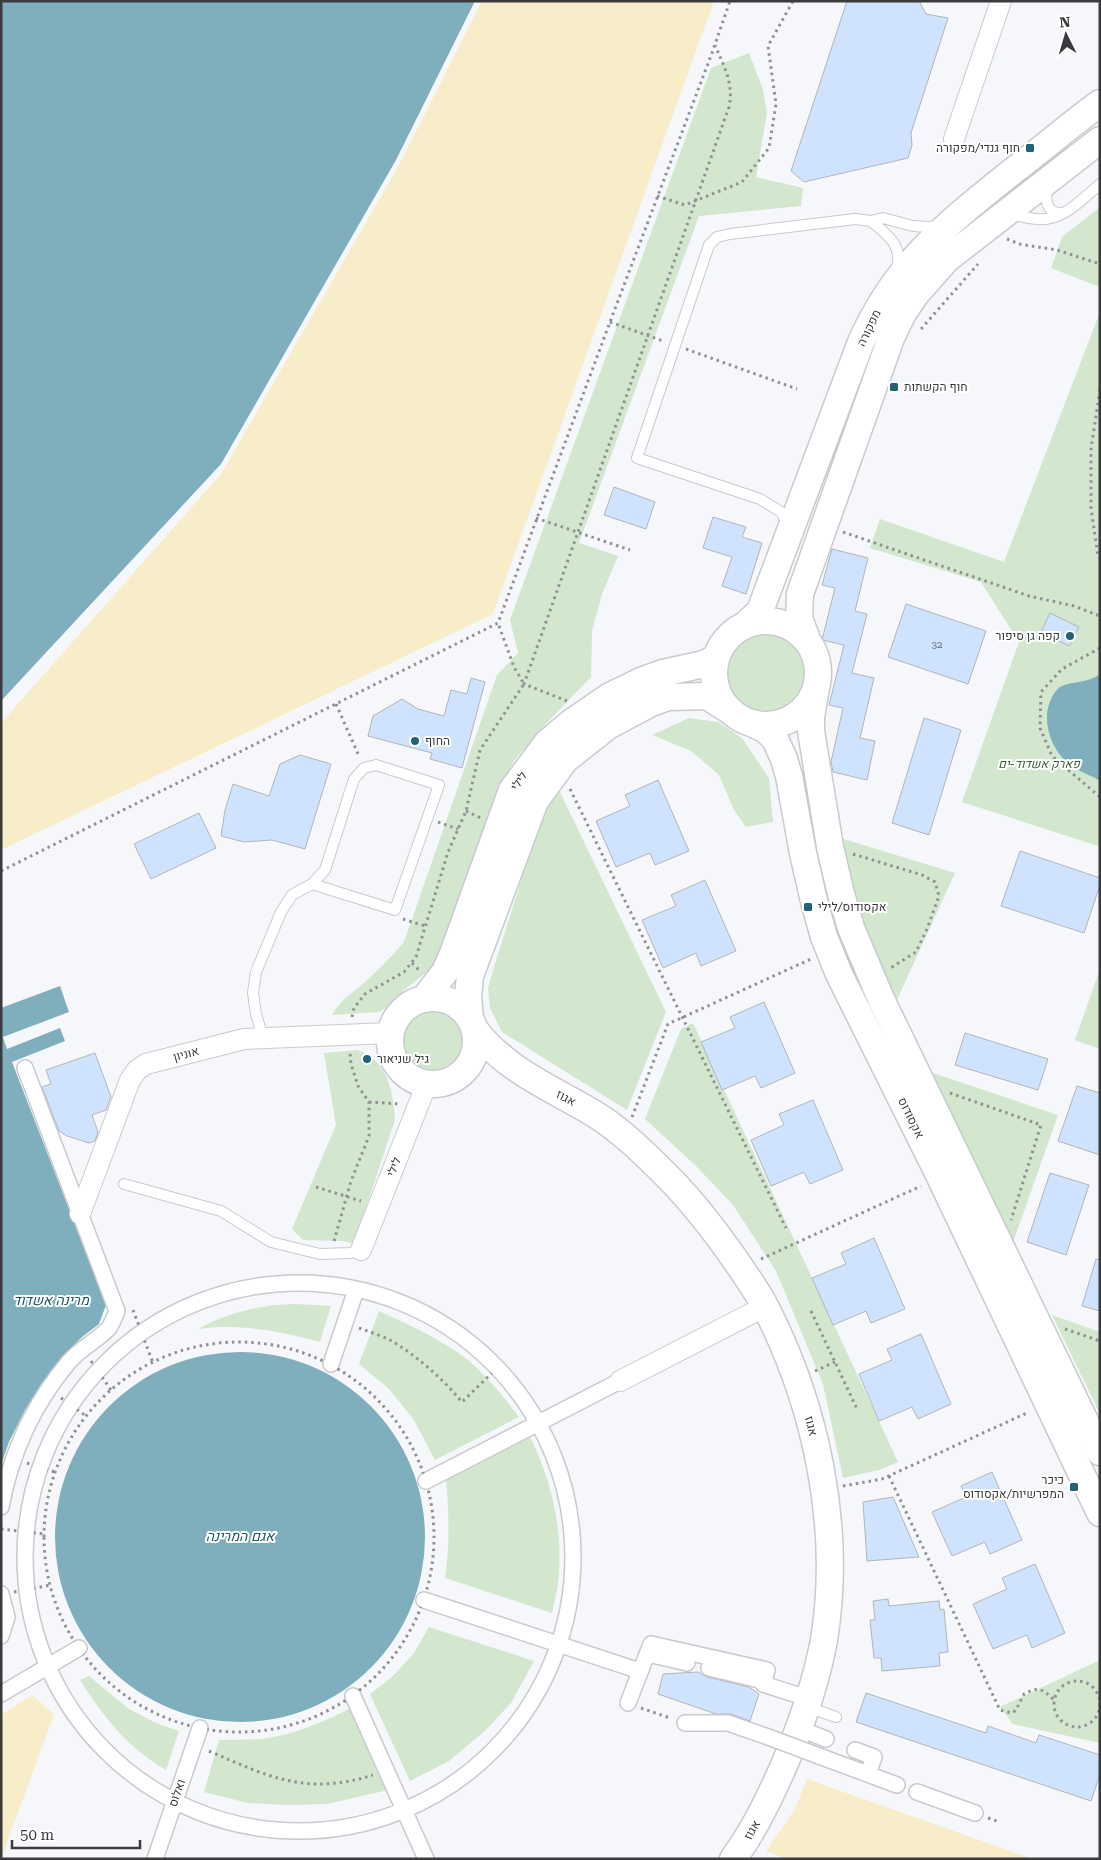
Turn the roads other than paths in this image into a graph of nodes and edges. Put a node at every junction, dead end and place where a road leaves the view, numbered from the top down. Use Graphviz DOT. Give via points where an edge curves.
graph roads {
  1 [pos="1002,1"];
  2 [pos="1100,103"];
  3 [pos="954,139"];
  4 [pos="1100,140"];
  5 [pos="1048,180"];
  6 [pos="1100,184"];
  7 [pos="1005,213"];
  8 [pos="1064,213"];
  9 [pos="871,220"];
  10 [pos="946,225"];
  11 [pos="894,283"];
  12 [pos="791,530"];
  13 [pos="744,626"];
  14 [pos="808,642"];
  15 [pos="716,658"];
  16 [pos="816,687"];
  17 [pos="740,717"];
  18 [pos="312,884"];
  19 [pos="424,998"];
  20 [pos="473,1025"];
  21 [pos="391,1033"];
  22 [pos="263,1038"];
  23 [pos="25,1068"];
  24 [pos="459,1075"];
  25 [pos="536,1082"];
  26 [pos="422,1095"];
  27 [pos="124,1184"];
  28 [pos="80,1214"];
  29 [pos="361,1250"];
  30 [pos="356,1290"];
  31 [pos="766,1306"];
  32 [pos="331,1364"];
  33 [pos="620,1381"];
  34 [pos="536,1424"];
  35 [pos="1100,1452"];
  36 [pos="426,1481"];
  37 [pos="1,1507"];
  38 [pos="1100,1513"];
  39 [pos="1,1594"];
  40 [pos="424,1600"];
  41 [pos="1,1636"];
  42 [pos="558,1644"];
  43 [pos="79,1648"];
  44 [pos="647,1654"];
  45 [pos="687,1663"];
  46 [pos="52,1664"];
  47 [pos="709,1668"];
  48 [pos="640,1671"];
  49 [pos="764,1681"];
  50 [pos="1,1694"];
  51 [pos="353,1696"];
  52 [pos="628,1703"];
  53 [pos="806,1712"];
  54 [pos="836,1717"];
  55 [pos="685,1723"];
  56 [pos="200,1728"];
  57 [pos="826,1739"];
  58 [pos="855,1750"];
  59 [pos="868,1774"];
  60 [pos="897,1785"];
  61 [pos="917,1792"];
  62 [pos="174,1802"];
  63 [pos="404,1811"];
  64 [pos="975,1813"];
  65 [pos="155,1859"];
  66 [pos="426,1859"];
  67 [pos="733,1859"];
  1 -- 3 [label="street"];
  2 -- 10 [label="street, מפקורה"];
  4 -- 5 [label="street, מפקורה"];
  5 -- 7 [label="street, מפקורה"];
  5 -- 8 [label="lane" via="1047,204 1051,211"];
  6 -- 8 [label="lane"];
  7 -- 8 [label="lane" via="1038,220 1049,220"];
  7 -- 14 [label="street, מפקורה" via="947,259 916,294 891,338 800,594 799,618"];
  9 -- 10 [label="lane" via="883,218 929,228"];
  9 -- 11 [label="lane" via="897,246"];
  9 -- 12 [label="lane" via="855,219 730,234 717,237 709,245 637,458 760,499 781,512"];
  10 -- 11 [label="street, מפקורה"];
  11 -- 12 [label="street, מפקורה" via="861,342"];
  12 -- 13 [label="street, מפקורה" via="760,611"];
  13 -- 14 [label="street" via="761,621 779,622"];
  13 -- 15 [label="street" via="722,645"];
  14 -- 16 [label="street" via="816,656"];
  15 -- 17 [label="street" via="716,687 722,701"];
  15 -- 19 [label="street, לילי" via="704,664 663,673 610,696 547,743 512,790 454,951 445,972"];
  16 -- 17 [label="street" via="798,715 782,722 766,725"];
  16 -- 35 [label="street, אקסודוס" via="810,731 830,847 851,928 872,979"];
  17 -- 20 [label="street, לילי" via="706,696 668,698 608,726 558,769 535,801 470,976 468,996"];
  17 -- 38 [label="street, אקסודוס" via="766,730 775,739 789,776 802,853 830,950"];
  18 -- 18 [label="lane" via="325,870 354,779 364,768 376,765 439,785 395,910"];
  18 -- 22 [label="lane" via="292,895 281,912 256,972 253,993"];
  19 -- 20 [label="street" via="450,1001 462,1008"];
  19 -- 21 [label="street" via="402,1011"];
  20 -- 24 [label="street" via="474,1056"];
  20 -- 25 [label="street, אגוז" via="488,1047"];
  21 -- 22 [label="street, אוניון"];
  21 -- 26 [label="street" via="395,1061 416,1080"];
  22 -- 28 [label="street, אוניון" via="244,1039 146,1064 137,1070 130,1080"];
  23 -- 28 [label="street"];
  24 -- 25 [label="street, אגוז" via="490,1072 512,1074"];
  24 -- 26 [label="street" via="438,1083"];
  25 -- 31 [label="street, אגוז" via="595,1114 664,1173 720,1238"];
  26 -- 29 [label="street, לילי"];
  27 -- 29 [label="lane" via="220,1211 271,1242 320,1254"];
  28 -- 37 [label="street" via="117,1311 109,1327 69,1361 35,1409 13,1458"];
  30 -- 32 [label="street"];
  30 -- 34 [label="street" via="419,1314 457,1335 497,1368"];
  30 -- 46 [label="street" via="334,1284 298,1282 262,1286 200,1303 115,1356 68,1403 35,1465 26,1499 24,1532 29,1589"];
  31 -- 33 [label="street"];
  31 -- 53 [label="street, אגוז" via="807,1410 824,1490 829,1543 828,1594 824,1639"];
  33 -- 34 [label="street"];
  34 -- 36 [label="street"];
  34 -- 42 [label="street" via="558,1465 568,1499 572,1530 572,1592"];
  39 -- 41 [label="street" via="7,1617"];
  40 -- 42 [label="street"];
  42 -- 48 [label="street"];
  42 -- 63 [label="street" via="549,1670 518,1725 467,1775"];
  43 -- 46 [label="street"];
  44 -- 45 [label="street"];
  44 -- 48 [label="street"];
  44 -- 49 [label="street" via="651,1644 768,1670"];
  46 -- 50 [label="street"];
  46 -- 62 [label="street" via="82,1721 104,1748 134,1775"];
  47 -- 49 [label="street"];
  48 -- 52 [label="street"];
  49 -- 53 [label="street" via="763,1684"];
  51 -- 63 [label="street"];
  53 -- 54 [label="lane"];
  53 -- 57 [label="street"];
  53 -- 67 [label="street, אגוז" via="769,1799"];
  55 -- 59 [label="street, bridge" via="728,1723"];
  56 -- 62 [label="street, ואלוס"];
  58 -- 59 [label="street" via="874,1757"];
  59 -- 60 [label="street"];
  61 -- 64 [label="street"];
  62 -- 63 [label="street" via="263,1829 300,1831 336,1829"];
  62 -- 65 [label="street, ואלוס"];
  63 -- 66 [label="street"];
}
